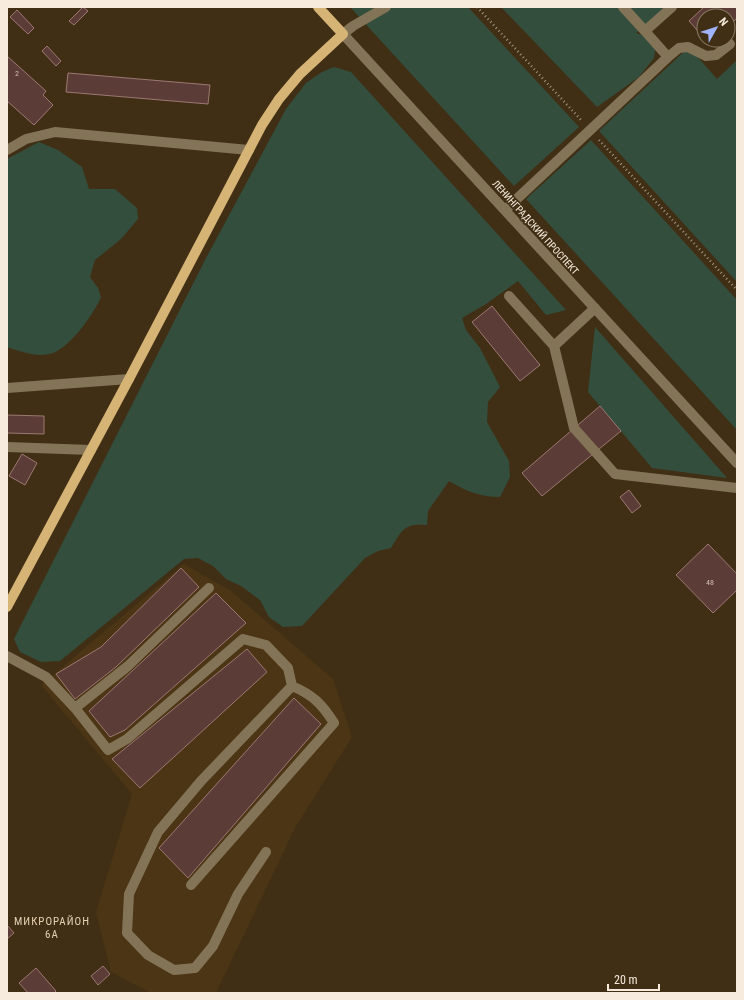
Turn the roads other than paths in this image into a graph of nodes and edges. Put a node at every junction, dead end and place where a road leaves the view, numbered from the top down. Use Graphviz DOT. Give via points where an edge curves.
graph roads {
  1 [pos="318,7"];
  2 [pos="386,7"];
  3 [pos="623,7"];
  4 [pos="672,7"];
  5 [pos="645,31"];
  6 [pos="343,34"];
  7 [pos="725,48"];
  8 [pos="668,57"];
  9 [pos="7,150"];
  10 [pos="249,150"];
  11 [pos="505,210"];
  12 [pos="509,296"];
  13 [pos="595,308"];
  14 [pos="554,346"];
  15 [pos="129,379"];
  16 [pos="7,388"];
  17 [pos="7,447"];
  18 [pos="91,450"];
  19 [pos="737,463"];
  20 [pos="737,488"];
  21 [pos="209,588"];
  22 [pos="7,607"];
  23 [pos="7,656"];
  24 [pos="292,686"];
  25 [pos="75,708"];
  26 [pos="266,852"];
  27 [pos="191,885"];
  1 -- 6 [label="main road, ЛЕНИНГРАДСКИЙ ПРОСПЕКТ"];
  2 -- 6 [label="street"];
  3 -- 5 [label="street"];
  4 -- 5 [label="street"];
  5 -- 8 [label="street"];
  6 -- 10 [label="main road" via="300,74 279,99"];
  6 -- 11 [label="street, ЛЕНИНГРАДСКИЙ ПРОСПЕКТ"];
  7 -- 8 [label="street" via="716,55 706,56 684,47"];
  8 -- 11 [label="street"];
  9 -- 10 [label="street" via="26,139 55,132"];
  10 -- 15 [label="main road"];
  11 -- 13 [label="street, ЛЕНИНГРАДСКИЙ ПРОСПЕКТ"];
  12 -- 14 [label="street"];
  13 -- 14 [label="street"];
  13 -- 19 [label="street, ЛЕНИНГРАДСКИЙ ПРОСПЕКТ"];
  14 -- 20 [label="street" via="574,428 615,474"];
  15 -- 16 [label="street"];
  15 -- 18 [label="main road"];
  17 -- 18 [label="street"];
  18 -- 22 [label="main road"];
  21 -- 25 [label="street" via="128,666"];
  23 -- 25 [label="street" via="46,677"];
  24 -- 25 [label="street" via="288,668 266,645 243,639 127,739 108,750"];
  24 -- 26 [label="street" via="202,781 158,832 129,894 127,934 148,955 174,970 195,968 213,946 238,894"];
  24 -- 27 [label="street" via="309,694 334,723"];
}
